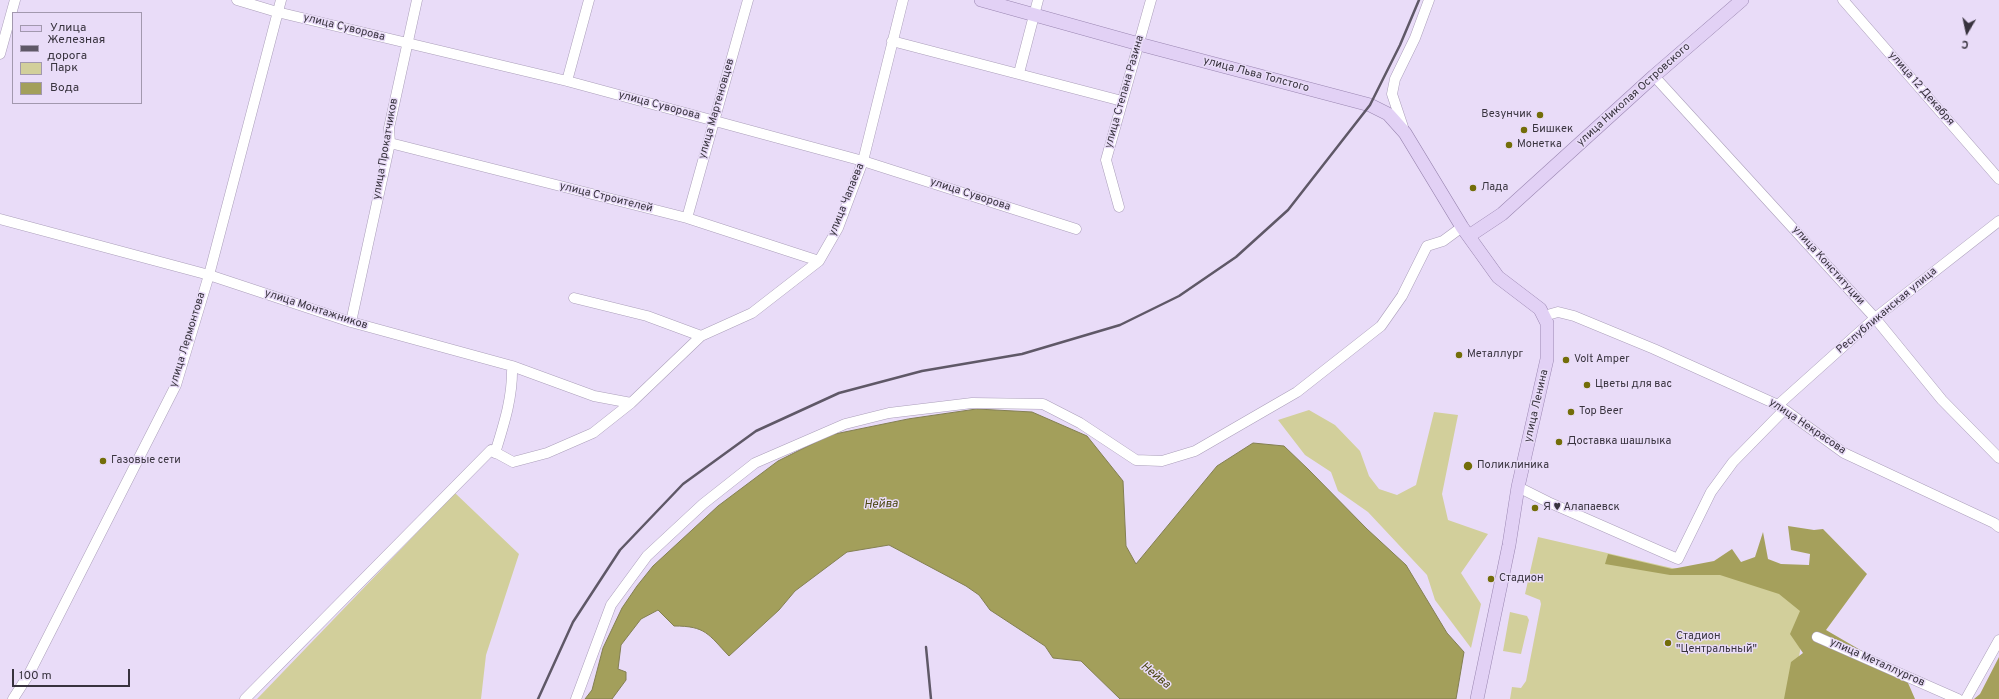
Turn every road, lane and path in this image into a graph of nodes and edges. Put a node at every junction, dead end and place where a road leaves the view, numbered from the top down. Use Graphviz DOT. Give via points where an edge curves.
graph roads {
  1 [pos="15,0"];
  2 [pos="237,0"];
  3 [pos="281,0"];
  4 [pos="417,0"];
  5 [pos="589,0"];
  6 [pos="748,0"];
  7 [pos="903,0"];
  8 [pos="981,0"];
  9 [pos="1038,0"];
  10 [pos="1151,0"];
  11 [pos="1429,0"];
  12 [pos="1742,0"];
  13 [pos="1843,0"];
  14 [pos="277,12"];
  15 [pos="1034,14"];
  16 [pos="892,41"];
  17 [pos="407,43"];
  18 [pos="2,44"];
  19 [pos="1139,44"];
  20 [pos="0,54"];
  21 [pos="1019,73"];
  22 [pos="1654,76"];
  23 [pos="567,81"];
  24 [pos="1122,101"];
  25 [pos="713,121"];
  26 [pos="1405,133"];
  27 [pos="390,142"];
  28 [pos="863,161"];
  29 [pos="1999,179"];
  30 [pos="1119,208"];
  31 [pos="687,218"];
  32 [pos="0,219"];
  33 [pos="1999,221"];
  34 [pos="1076,228"];
  35 [pos="1466,231"];
  36 [pos="819,261"];
  37 [pos="209,275"];
  38 [pos="574,298"];
  39 [pos="1544,316"];
  40 [pos="1875,318"];
  41 [pos="351,322"];
  42 [pos="701,336"];
  43 [pos="512,366"];
  44 [pos="631,403"];
  45 [pos="1781,408"];
  46 [pos="495,453"];
  47 [pos="1999,458"];
  48 [pos="1518,487"];
  49 [pos="1999,527"];
  50 [pos="1817,637"];
  51 [pos="1999,640"];
  52 [pos="1478,696"];
  53 [pos="13,699"];
  54 [pos="245,699"];
  55 [pos="576,699"];
  56 [pos="1958,699"];
  57 [pos="1966,699"];
  1 -- 18 [label="street"];
  2 -- 14 [label="street, улица Суворова"];
  3 -- 14 [label="street, улица Лермонтова"];
  4 -- 17 [label="street, улица Прокатчиков"];
  5 -- 23 [label="street"];
  6 -- 25 [label="street, улица Мартеновцев"];
  7 -- 16 [label="street, улица Чапаева"];
  8 -- 15 [label="main road, улица Льва Толстого"];
  9 -- 15 [label="street"];
  10 -- 19 [label="street, улица Степана Разина"];
  11 -- 26 [label="street" via="1415,38 1395,79 1392,94"];
  12 -- 22 [label="main road, улица Николая Островского"];
  13 -- 29 [label="street, улица 12 Декабря"];
  14 -- 17 [label="street, улица Суворова"];
  14 -- 37 [label="street, улица Лермонтова"];
  15 -- 19 [label="main road, улица Льва Толстого"];
  15 -- 21 [label="street"];
  16 -- 21 [label="street"];
  16 -- 28 [label="street, улица Чапаева"];
  17 -- 23 [label="street, улица Суворова"];
  17 -- 27 [label="street, улица Прокатчиков" via="389,128"];
  18 -- 20 [label="street"];
  19 -- 24 [label="street, улица Степана Разина"];
  19 -- 26 [label="main road, улица Льва Толстого" via="1370,105 1388,114"];
  21 -- 24 [label="street"];
  22 -- 35 [label="main road, улица Николая Островского" via="1502,214"];
  22 -- 40 [label="street, улица Конституции"];
  23 -- 25 [label="street, улица Суворова"];
  24 -- 30 [label="street, улица Степана Разина" via="1106,160"];
  25 -- 28 [label="street, улица Суворова"];
  25 -- 31 [label="street, улица Мартеновцев"];
  26 -- 35 [label="main road, улица Льва Толстого"];
  27 -- 31 [label="street, улица Строителей"];
  27 -- 41 [label="street, улица Прокатчиков"];
  28 -- 34 [label="street, улица Суворова"];
  28 -- 36 [label="street, улица Чапаева" via="838,228"];
  31 -- 36 [label="street, улица Строителей"];
  32 -- 37 [label="street, улица Монтажников"];
  33 -- 40 [label="street, Республиканская улица"];
  35 -- 39 [label="main road" via="1498,277"];
  35 -- 55 [label="street" via="1427,246 1402,296 1381,326 1296,392 1194,451 1162,461 1136,460 1080,423 1043,404 972,403 889,413 845,424 755,463 703,504 647,556 611,605"];
  36 -- 42 [label="street, улица Чапаева" via="752,313"];
  37 -- 41 [label="street, улица Монтажников"];
  37 -- 53 [label="street, улица Лермонтова" via="176,385 36,660"];
  38 -- 42 [label="street" via="648,316"];
  39 -- 45 [label="street, улица Некрасова" via="1558,312 1574,316 1654,349"];
  39 -- 48 [label="main road, улица Ленина" via="1547,323 1547,359"];
  40 -- 45 [label="street, Республиканская улица"];
  40 -- 47 [label="street, улица Конституции" via="1942,400"];
  41 -- 43 [label="street, улица Монтажников"];
  42 -- 44 [label="street, улица Чапаева"];
  43 -- 44 [label="street, улица Монтажников" via="594,396"];
  43 -- 46 [label="street" via="508,412"];
  44 -- 46 [label="street, улица Чапаева" via="593,433 547,453 513,462"];
  45 -- 48 [label="street, Республиканская улица" via="1733,462 1711,492 1678,559"];
  45 -- 49 [label="street, улица Некрасова" via="1844,453"];
  46 -- 54 [label="street" via="491,450"];
  48 -- 52 [label="main road, улица Ленина" via="1509,545"];
  50 -- 56 [label="street, улица Металлургов"];
  51 -- 57 [label="street"];
}
